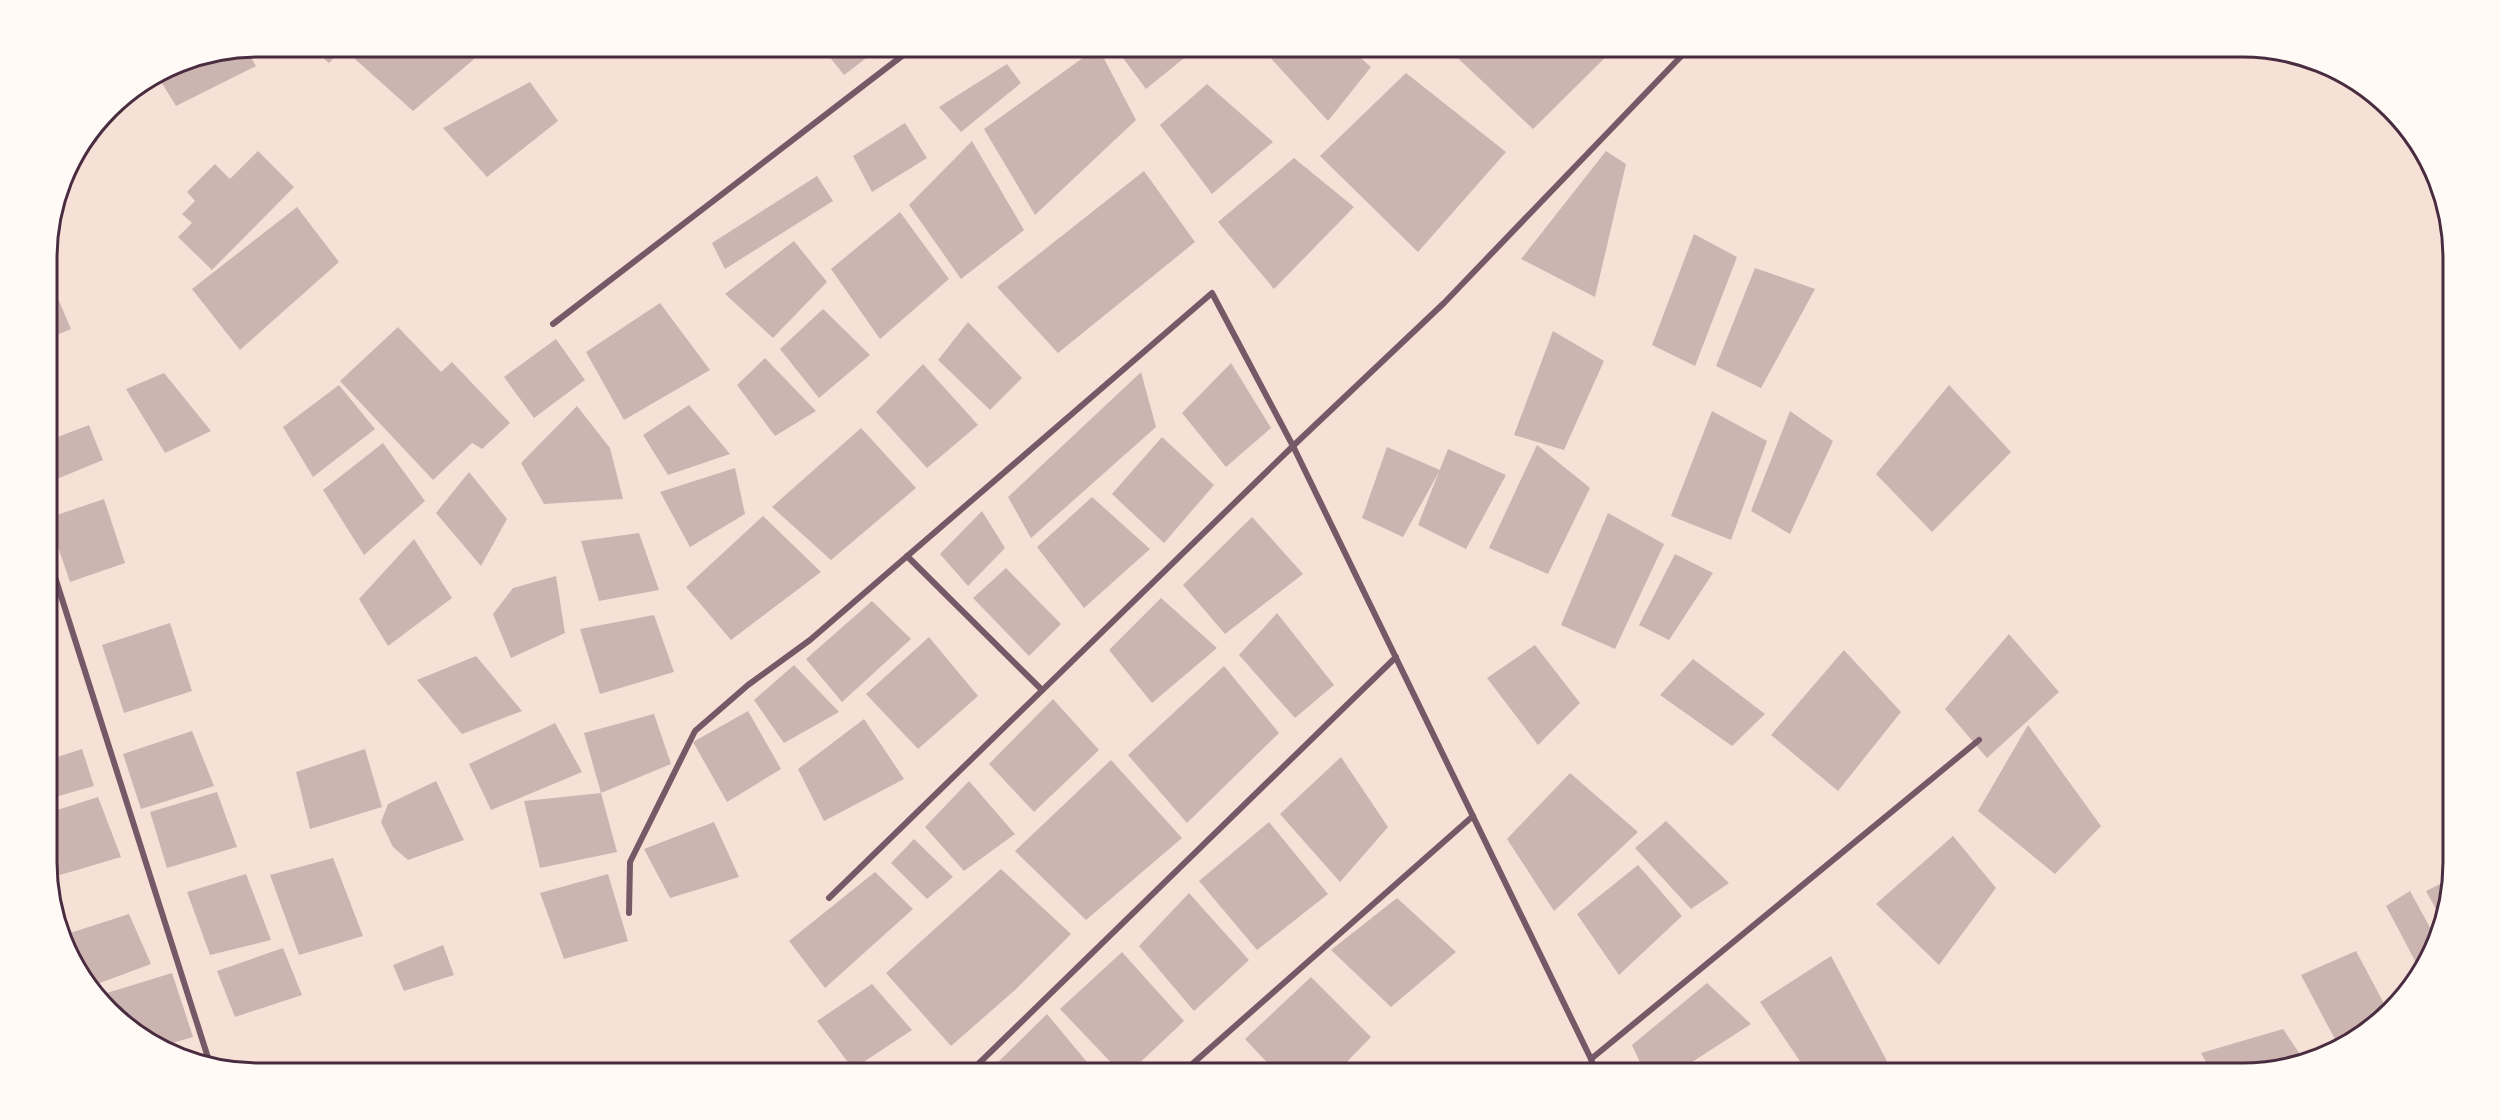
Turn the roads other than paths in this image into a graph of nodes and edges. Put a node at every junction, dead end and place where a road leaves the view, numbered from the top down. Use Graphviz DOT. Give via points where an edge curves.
graph roads {
  1 [pos="901,57"];
  2 [pos="1679,57"];
  3 [pos="553,324"];
  4 [pos="1293,446"];
  5 [pos="907,556"];
  6 [pos="57,583"];
  7 [pos="1396,657"];
  8 [pos="1042,690"];
  9 [pos="1979,740"];
  10 [pos="1473,816"];
  11 [pos="829,898"];
  12 [pos="629,913"];
  13 [pos="208,1056"];
  14 [pos="1591,1059"];
  15 [pos="979,1063"];
  16 [pos="1193,1063"];
  17 [pos="1592,1063"];
  1 -- 3 [label="street"];
  2 -- 4 [label="street" via="1444,303"];
  4 -- 5 [label="street" via="1212,293"];
  4 -- 7 [label="street"];
  4 -- 8 [label="street"];
  5 -- 8 [label="street"];
  5 -- 12 [label="street" via="810,640 748,685 695,731 630,862"];
  6 -- 13 [label="street"];
  7 -- 10 [label="street"];
  7 -- 15 [label="street"];
  8 -- 11 [label="street"];
  9 -- 14 [label="street"];
  10 -- 14 [label="street"];
  10 -- 16 [label="street"];
  14 -- 17 [label="street"];
}
